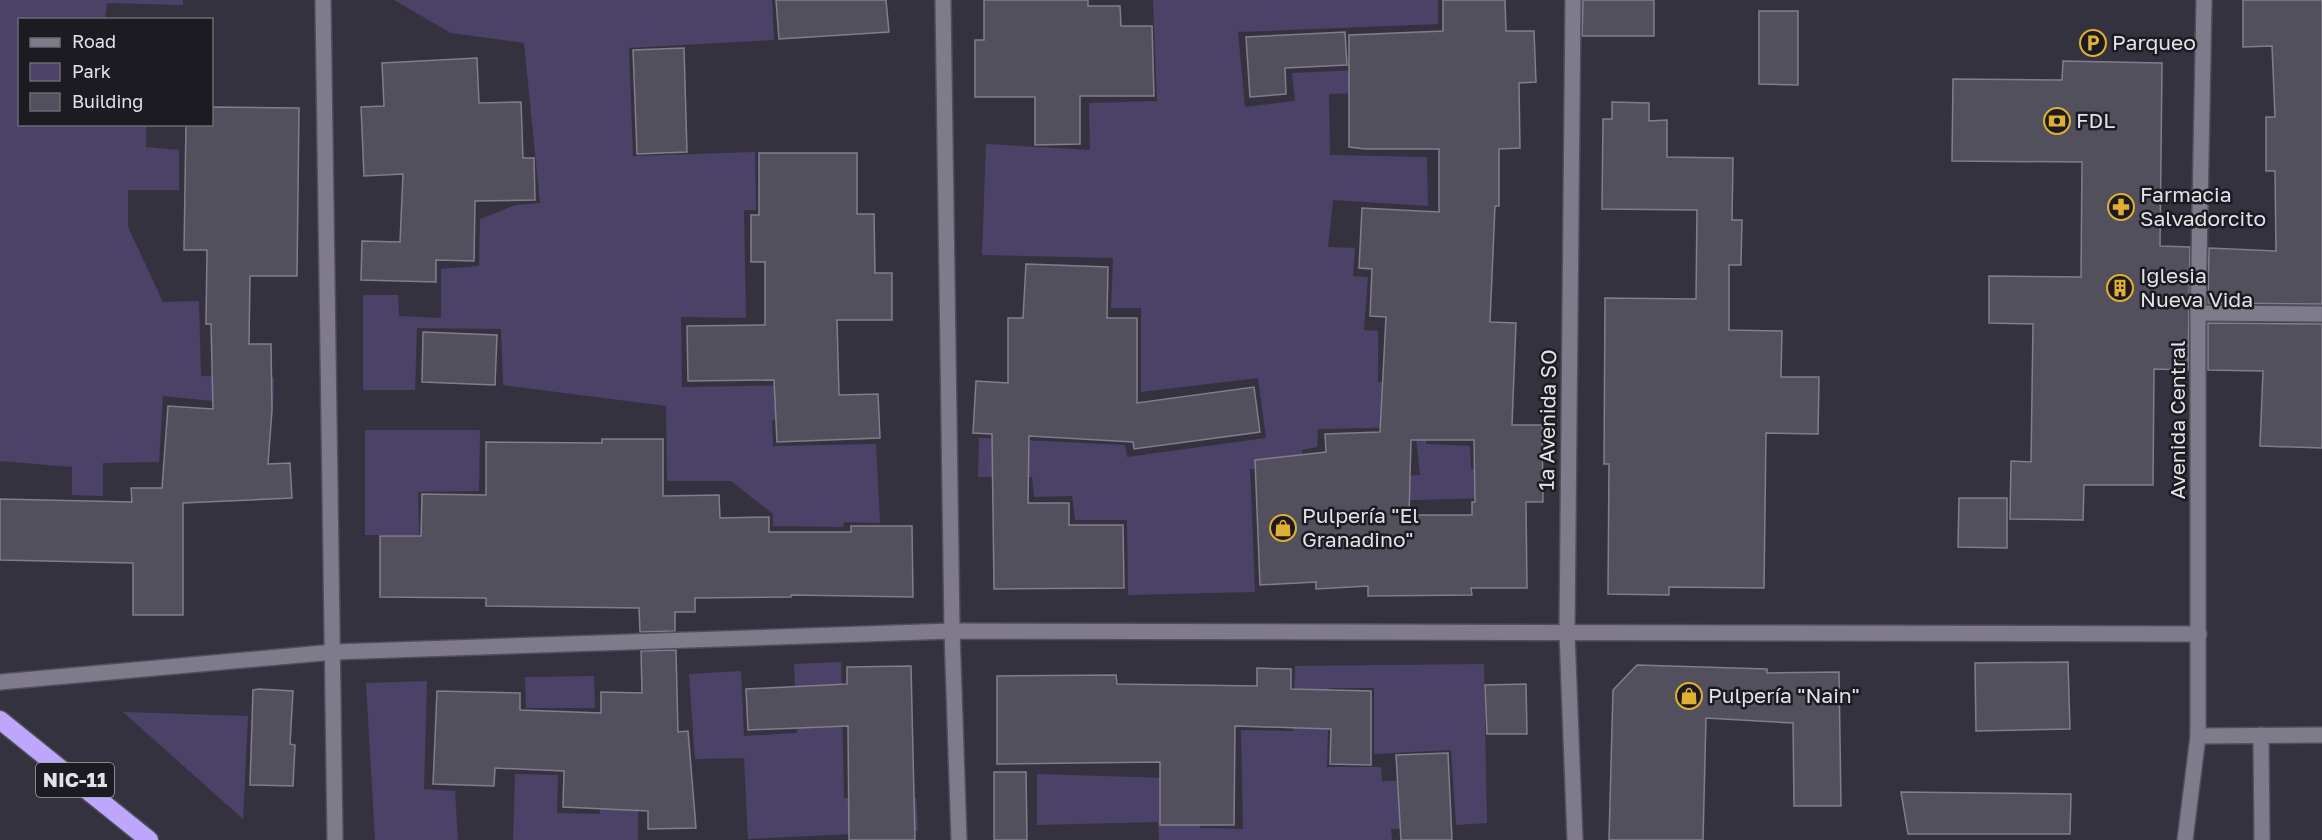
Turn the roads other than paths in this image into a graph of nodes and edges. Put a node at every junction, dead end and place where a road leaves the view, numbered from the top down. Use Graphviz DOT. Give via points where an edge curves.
graph roads {
  1 [pos="323,0"];
  2 [pos="943,0"];
  3 [pos="1573,0"];
  4 [pos="2204,0"];
  5 [pos="2198,313"];
  6 [pos="2322,314"];
  7 [pos="952,631"];
  8 [pos="1567,633"];
  9 [pos="2199,634"];
  10 [pos="334,652"];
  11 [pos="0,682"];
  12 [pos="0,720"];
  13 [pos="2261,735"];
  14 [pos="2322,735"];
  15 [pos="2198,736"];
  16 [pos="149,840"];
  17 [pos="335,840"];
  18 [pos="959,840"];
  19 [pos="1575,840"];
  20 [pos="2185,840"];
  21 [pos="2262,840"];
  1 -- 10 [label="street"];
  2 -- 7 [label="street"];
  3 -- 8 [label="street, 1a Avenida SO"];
  4 -- 5 [label="street, Avenida Central"];
  5 -- 6 [label="street"];
  5 -- 9 [label="street, Avenida Central"];
  7 -- 8 [label="street"];
  7 -- 10 [label="street"];
  7 -- 18 [label="street"];
  8 -- 9 [label="street"];
  8 -- 19 [label="street, 1a Avenida SO"];
  9 -- 15 [label="street, Avenida Central"];
  10 -- 11 [label="street"];
  10 -- 17 [label="street"];
  12 -- 16 [label="highway, NIC-11"];
  13 -- 14 [label="street"];
  13 -- 15 [label="street"];
  13 -- 21 [label="street"];
  15 -- 20 [label="street, Avenida Central"];
}
